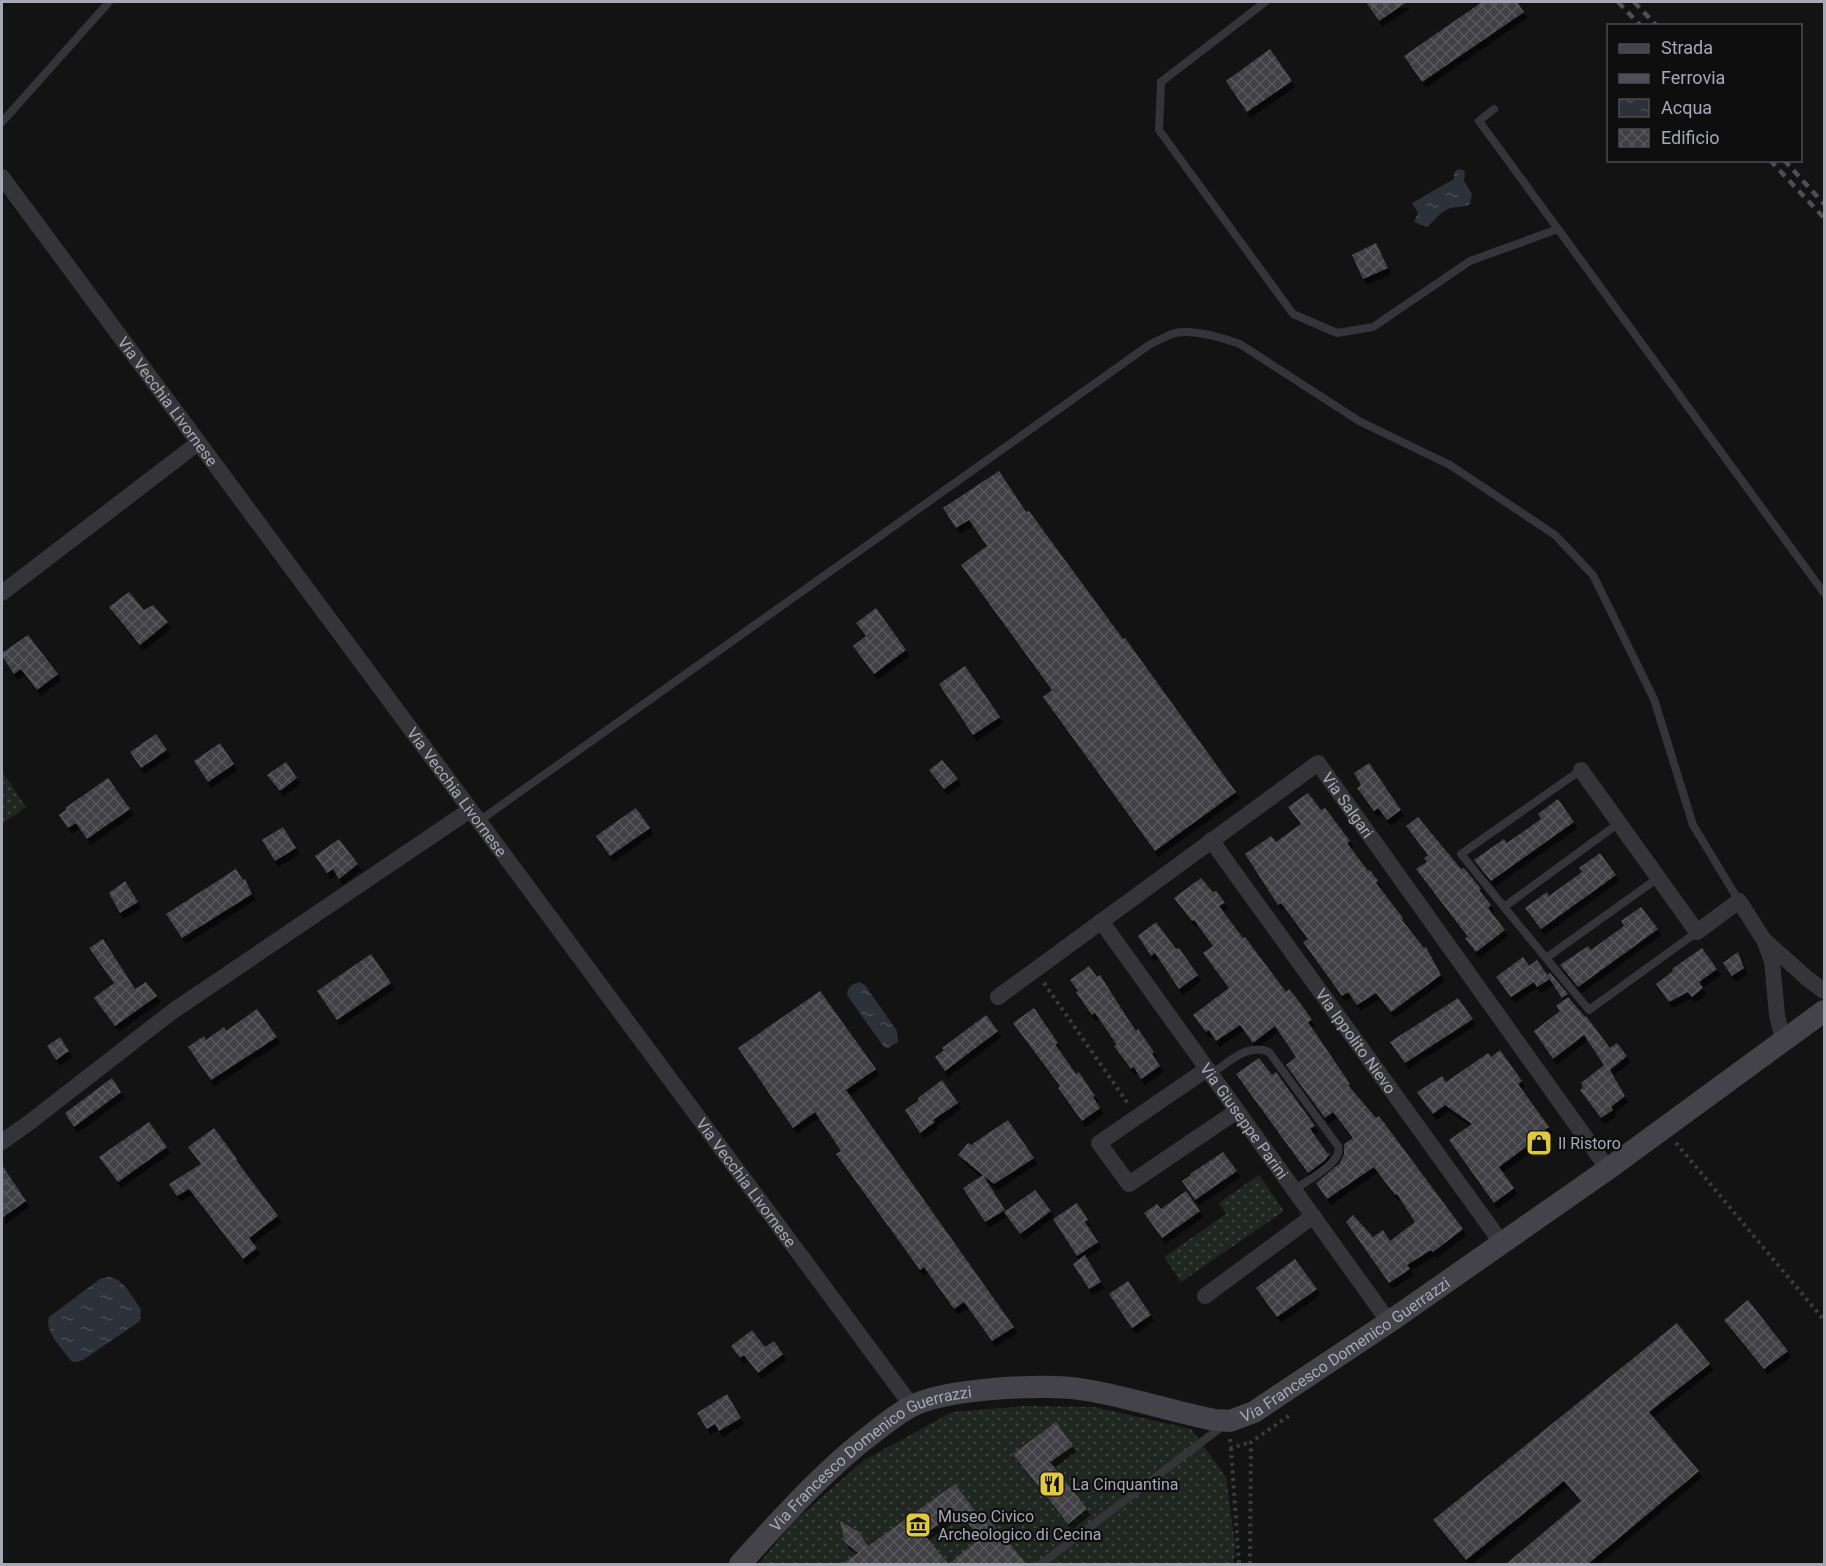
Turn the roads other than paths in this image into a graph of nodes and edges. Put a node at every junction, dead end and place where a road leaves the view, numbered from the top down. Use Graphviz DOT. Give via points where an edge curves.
graph roads {
  1 [pos="109,2"];
  2 [pos="1265,2"];
  3 [pos="1494,109"];
  4 [pos="2,122"];
  5 [pos="2,177"];
  6 [pos="1558,229"];
  7 [pos="198,443"];
  8 [pos="2,593"];
  9 [pos="1824,593"];
  10 [pos="1581,770"];
  11 [pos="474,816"];
  12 [pos="1619,823"];
  13 [pos="1211,840"];
  14 [pos="1658,878"];
  15 [pos="1739,901"];
  16 [pos="1504,907"];
  17 [pos="1101,921"];
  18 [pos="1697,932"];
  19 [pos="1764,940"];
  20 [pos="1546,958"];
  21 [pos="1824,991"];
  22 [pos="998,997"];
  23 [pos="1824,1011"];
  24 [pos="1783,1040"];
  25 [pos="1209,1071"];
  26 [pos="1237,1111"];
  27 [pos="2,1142"];
  28 [pos="1608,1169"];
  29 [pos="1294,1190"];
  30 [pos="1313,1216"];
  31 [pos="1501,1242"];
  32 [pos="1205,1296"];
  33 [pos="1389,1322"];
  34 [pos="912,1406"];
  35 [pos="1230,1421"];
  36 [pos="740,1564"];
  37 [pos="1041,1564"];
  1 -- 4 [label="lane"];
  2 -- 6 [label="lane" via="1161,82 1160,130 1293,314 1337,333 1374,327 1470,261"];
  3 -- 6 [label="lane" via="1479,121"];
  5 -- 7 [label="street, Via Vecchia Livornese"];
  6 -- 9 [label="lane"];
  7 -- 8 [label="street"];
  7 -- 11 [label="street, Via Vecchia Livornese"];
  10 -- 12 [label="street"];
  10 -- 16 [label="lane" via="1461,854"];
  11 -- 15 [label="lane" via="1149,345 1176,333 1197,334 1240,344 1359,421 1450,465 1555,535 1593,575 1654,699 1693,825"];
  11 -- 27 [label="street" via="173,1011"];
  11 -- 34 [label="street, Via Vecchia Livornese"];
  12 -- 14 [label="street"];
  12 -- 16 [label="lane"];
  13 -- 17 [label="street, Via Salgari"];
  13 -- 28 [label="street, Via Salgari" via="1318,763"];
  13 -- 31 [label="street, Via Ippolito Nievo"];
  14 -- 18 [label="street"];
  14 -- 20 [label="lane"];
  15 -- 18 [label="street"];
  15 -- 19 [label="street"];
  16 -- 20 [label="lane"];
  17 -- 22 [label="street, Via Salgari"];
  17 -- 25 [label="street, Via Giuseppe Parini"];
  18 -- 20 [label="lane" via="1589,1010"];
  19 -- 21 [label="street"];
  19 -- 24 [label="street" via="1772,961"];
  23 -- 24 [label="street, Via Francesco Domenico Guerrazzi"];
  24 -- 28 [label="street, Via Francesco Domenico Guerrazzi"];
  25 -- 26 [label="street, Via Giuseppe Parini"];
  25 -- 26 [label="street" via="1099,1143 1129,1184"];
  25 -- 29 [label="lane" via="1244,1052 1269,1052 1331,1136 1340,1150 1337,1158"];
  26 -- 29 [label="street, Via Giuseppe Parini"];
  28 -- 31 [label="street, Via Francesco Domenico Guerrazzi"];
  29 -- 30 [label="street, Via Giuseppe Parini"];
  30 -- 32 [label="street"];
  30 -- 33 [label="street, Via Giuseppe Parini"];
  31 -- 33 [label="street, Via Francesco Domenico Guerrazzi"];
  33 -- 35 [label="street, Via Francesco Domenico Guerrazzi" via="1273,1401"];
  34 -- 35 [label="street, Via Francesco Domenico Guerrazzi" via="957,1394 1045,1387 1083,1389"];
  34 -- 36 [label="street, Via Francesco Domenico Guerrazzi" via="853,1448 797,1501"];
  35 -- 37 [label="lane"];
}
